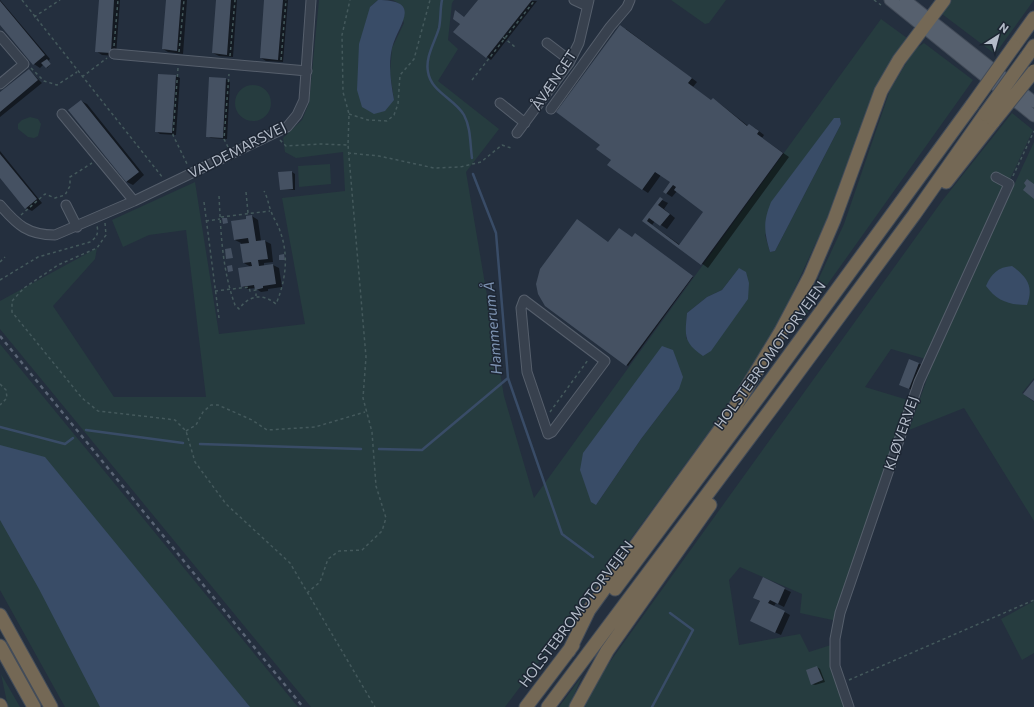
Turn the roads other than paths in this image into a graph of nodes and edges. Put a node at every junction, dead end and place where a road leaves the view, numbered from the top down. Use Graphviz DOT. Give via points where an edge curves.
graph roads {
  1 [pos="311,0"];
  2 [pos="574,0"];
  3 [pos="630,0"];
  4 [pos="890,0"];
  5 [pos="905,0"];
  6 [pos="944,0"];
  7 [pos="588,3"];
  8 [pos="1034,18"];
  9 [pos="926,23"];
  10 [pos="0,36"];
  11 [pos="547,43"];
  12 [pos="1030,51"];
  13 [pos="114,54"];
  14 [pos="571,59"];
  15 [pos="307,71"];
  16 [pos="1034,71"];
  17 [pos="0,84"];
  18 [pos="1034,102"];
  19 [pos="500,103"];
  20 [pos="551,108"];
  21 [pos="62,114"];
  22 [pos="1034,116"];
  23 [pos="990,117"];
  24 [pos="525,123"];
  25 [pos="517,133"];
  26 [pos="996,177"];
  27 [pos="134,201"];
  28 [pos="0,204"];
  29 [pos="66,205"];
  30 [pos="77,227"];
  31 [pos="594,352"];
  32 [pos="777,401"];
  33 [pos="0,615"];
  34 [pos="0,646"];
  35 [pos="569,651"];
  36 [pos="34,707"];
  37 [pos="51,707"];
  38 [pos="526,707"];
  39 [pos="548,707"];
  40 [pos="576,707"];
  41 [pos="849,707"];
  1 -- 15 [label="street, VALDEMARSVEJ"];
  2 -- 7 [label="street"];
  3 -- 20 [label="street"];
  4 -- 9 [label="main road"];
  5 -- 9 [label="main road"];
  6 -- 9 [label="highway"];
  7 -- 14 [label="street, ÅVÆNGET" via="579,43"];
  8 -- 35 [label="highway, HOLSTEBROMOTORVEJEN, bridge" via="765,389"];
  9 -- 18 [label="main road"];
  9 -- 22 [label="main road"];
  9 -- 35 [label="highway" via="899,60 882,91 834,220 810,276 781,331 729,416 589,610"];
  10 -- 17 [label="street" via="24,64"];
  11 -- 14 [label="street"];
  12 -- 23 [label="highway, bridge"];
  13 -- 15 [label="street"];
  14 -- 24 [label="street, ÅVÆNGET"];
  15 -- 27 [label="street, VALDEMARSVEJ" via="304,100 297,115 287,127"];
  16 -- 23 [label="highway, bridge"];
  19 -- 24 [label="street"];
  21 -- 27 [label="street"];
  23 -- 32 [label="highway" via="952,176 914,215"];
  24 -- 25 [label="street, ÅVÆNGET"];
  26 -- 41 [label="street, KLØVERVEJ" via="1009,184 930,354 840,614 835,666"];
  27 -- 30 [label="street, VALDEMARSVEJ"];
  28 -- 30 [label="street, VALDEMARSVEJ" via="14,221 29,231 42,235 55,235"];
  29 -- 30 [label="street"];
  31 -- 31 [label="street" via="524,300 521,308 527,372 548,434 605,361"];
  32 -- 39 [label="highway"];
  32 -- 40 [label="highway" via="752,446 607,651"];
  33 -- 37 [label="highway"];
  34 -- 36 [label="highway"];
  35 -- 38 [label="highway, HOLSTEBROMOTORVEJEN"];
}
